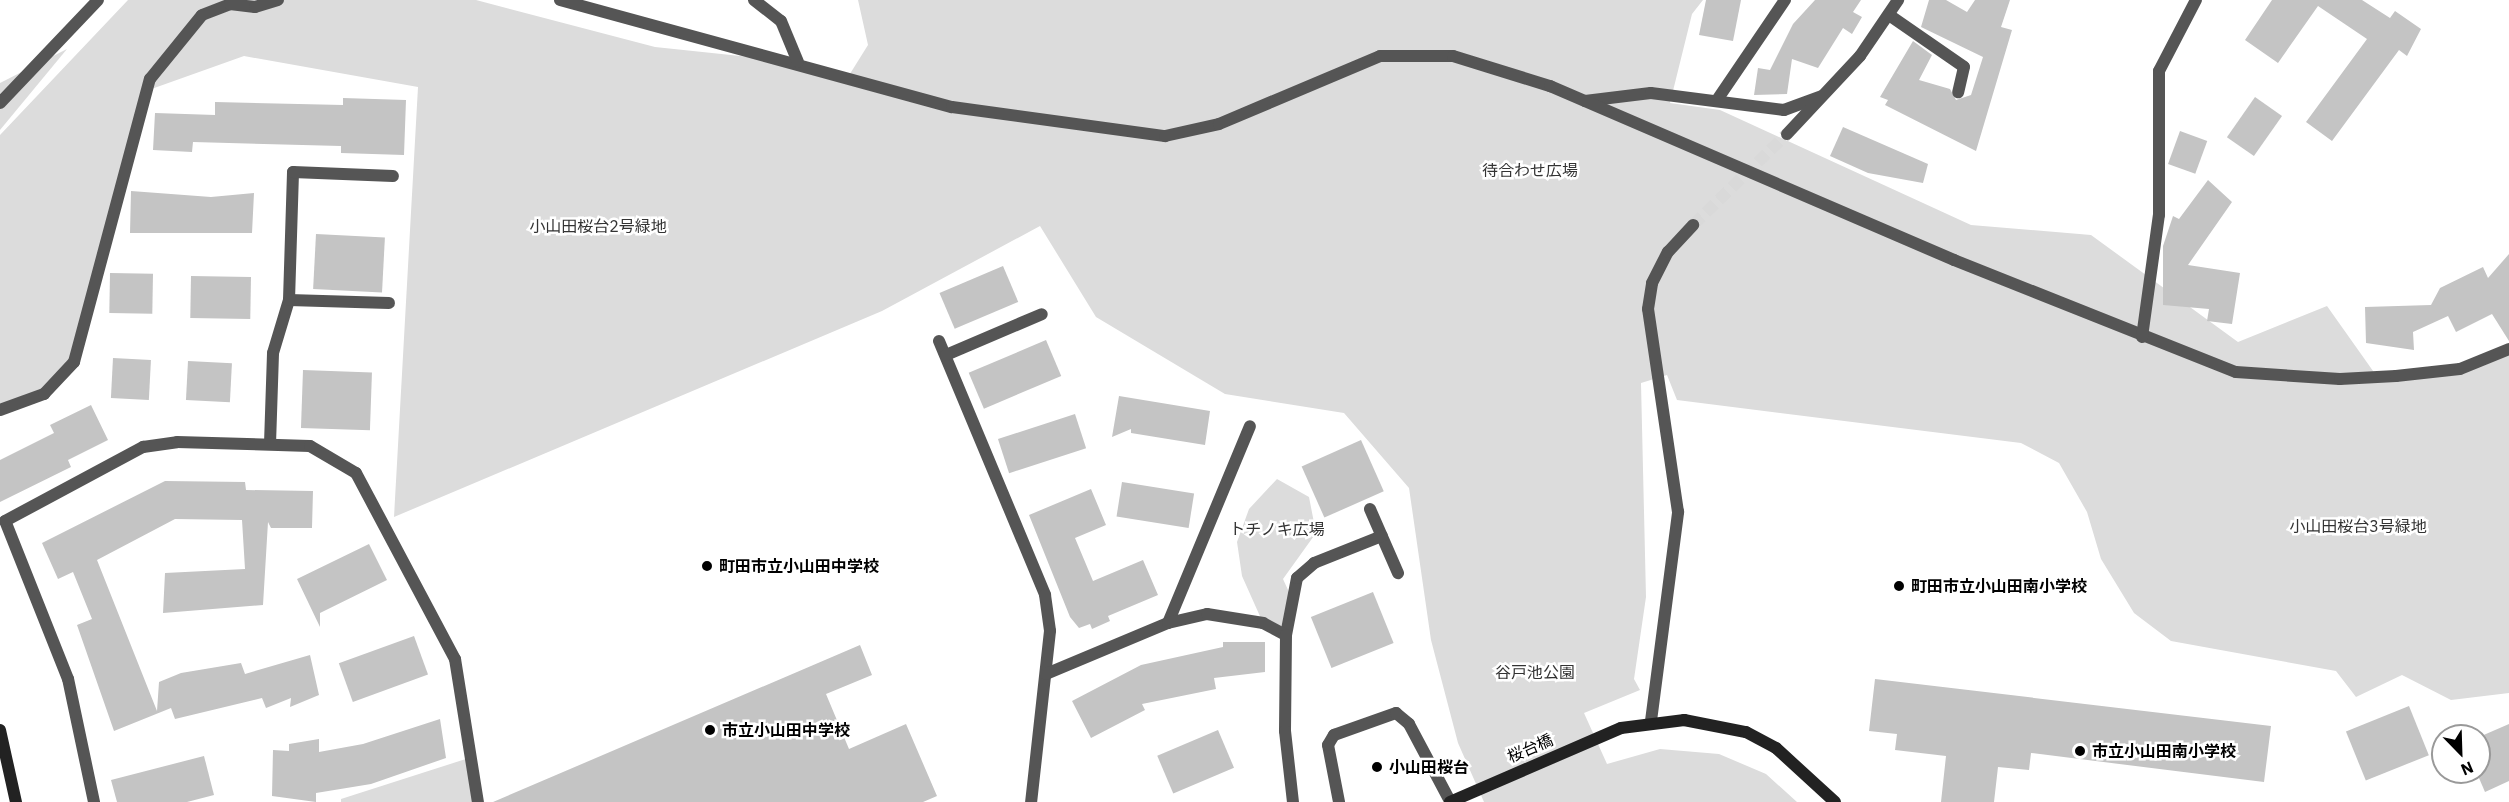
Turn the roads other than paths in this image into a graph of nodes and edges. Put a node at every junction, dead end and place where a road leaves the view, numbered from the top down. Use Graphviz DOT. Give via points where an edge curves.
graph roads {
  1 [pos="98,0"];
  2 [pos="278,0"];
  3 [pos="560,0"];
  4 [pos="754,0"];
  5 [pos="1785,0"];
  6 [pos="1898,0"];
  7 [pos="2196,0"];
  8 [pos="1889,15"];
  9 [pos="798,62"];
  10 [pos="1958,92"];
  11 [pos="1826,95"];
  12 [pos="1585,100"];
  13 [pos="1717,100"];
  14 [pos="0,103"];
  15 [pos="1787,134"];
  16 [pos="393,176"];
  17 [pos="1694,225"];
  18 [pos="289,300"];
  19 [pos="389,303"];
  20 [pos="1042,314"];
  21 [pos="2142,337"];
  22 [pos="939,340"];
  23 [pos="2509,349"];
  24 [pos="946,355"];
  25 [pos="0,410"];
  26 [pos="1250,426"];
  27 [pos="270,444"];
  28 [pos="1370,509"];
  29 [pos="1382,536"];
  30 [pos="1398,573"];
  31 [pos="1168,623"];
  32 [pos="1286,635"];
  33 [pos="1046,674"];
  34 [pos="1651,721"];
  35 [pos="0,730"];
  36 [pos="16,802"];
  37 [pos="94,802"];
  38 [pos="478,802"];
  39 [pos="1031,802"];
  40 [pos="1293,802"];
  41 [pos="1339,802"];
  42 [pos="1450,802"];
  43 [pos="1835,802"];
  1 -- 14 [label="street"];
  2 -- 25 [label="street" via="255,7 230,4 202,15 150,79 74,362 44,394"];
  3 -- 9 [label="street"];
  4 -- 9 [label="street" via="781,21"];
  5 -- 13 [label="street"];
  6 -- 8 [label="street"];
  7 -- 21 [label="street" via="2159,71 2159,215"];
  8 -- 10 [label="street" via="1964,66"];
  8 -- 11 [label="street"];
  9 -- 12 [label="street" via="952,107 1165,136 1219,124 1297,87 1397,53 1453,56"];
  11 -- 13 [label="street" via="1784,110"];
  11 -- 15 [label="street"];
  12 -- 13 [label="street" via="1651,93"];
  12 -- 21 [label="street"];
  16 -- 18 [label="street" via="293,172"];
  17 -- 34 [label="street" via="1668,252 1652,283 1648,309 1678,512"];
  18 -- 19 [label="street"];
  18 -- 27 [label="street" via="273,353"];
  20 -- 24 [label="street"];
  21 -- 23 [label="street" via="2236,372 2320,379 2460,369"];
  22 -- 24 [label="street"];
  24 -- 33 [label="street" via="1045,595 1050,631"];
  26 -- 31 [label="street"];
  27 -- 37 [label="street" via="170,442 143,447 5,521 68,679"];
  27 -- 38 [label="street" via="323,451 364,484 455,659"];
  28 -- 29 [label="street"];
  29 -- 30 [label="street"];
  29 -- 32 [label="street" via="1314,563 1297,578"];
  31 -- 32 [label="street" via="1208,614 1263,623"];
  31 -- 33 [label="street"];
  32 -- 40 [label="street" via="1285,731"];
  33 -- 39 [label="street"];
  34 -- 42 [label="street, 桜台橋" via="1595,738"];
  34 -- 43 [label="street, 桜台橋" via="1684,720 1746,732 1805,769"];
  35 -- 36 [label="street"];
  41 -- 42 [label="street" via="1328,745 1334,735 1396,713 1409,724"];
}
